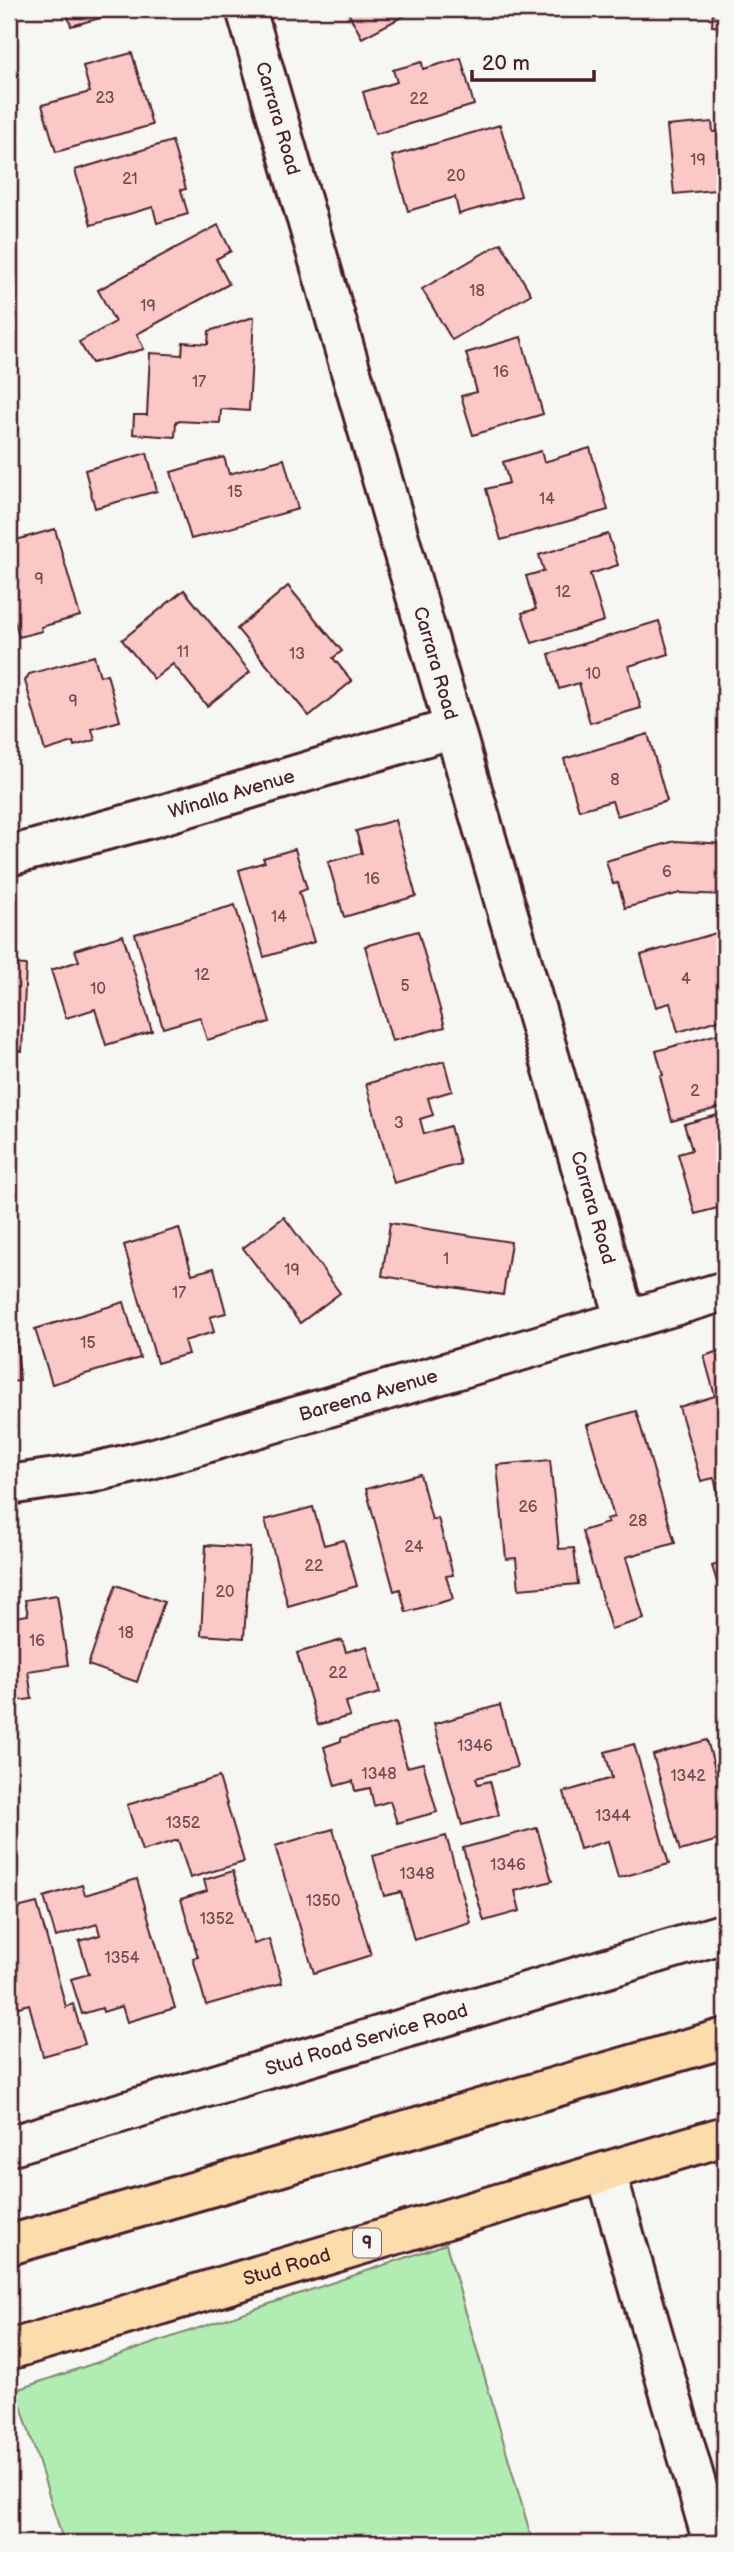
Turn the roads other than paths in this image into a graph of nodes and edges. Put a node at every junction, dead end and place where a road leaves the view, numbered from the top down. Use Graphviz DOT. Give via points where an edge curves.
graph roads {
  1 [pos="246,9"];
  2 [pos="454,728"];
  3 [pos="9,856"];
  4 [pos="725,1291"];
  5 [pos="625,1318"];
  6 [pos="9,1485"];
  7 [pos="725,1933"];
  8 [pos="725,2038"];
  9 [pos="725,2136"];
  10 [pos="9,2146"];
  11 [pos="606,2172"];
  12 [pos="9,2245"];
  13 [pos="9,2350"];
  14 [pos="713,2543"];
  1 -- 2 [label="street, Carrara Road"];
  2 -- 3 [label="street, Winalla Avenue"];
  2 -- 5 [label="street, Carrara Road"];
  4 -- 5 [label="street, Bareena Avenue"];
  5 -- 6 [label="street, Bareena Avenue" via="151,1459"];
  7 -- 10 [label="street, Stud Road Service Road"];
  8 -- 12 [label="highway"];
  9 -- 11 [label="highway, Stud Road / 9"];
  11 -- 13 [label="highway, Stud Road / 9"];
  11 -- 14 [label="street"];
}
